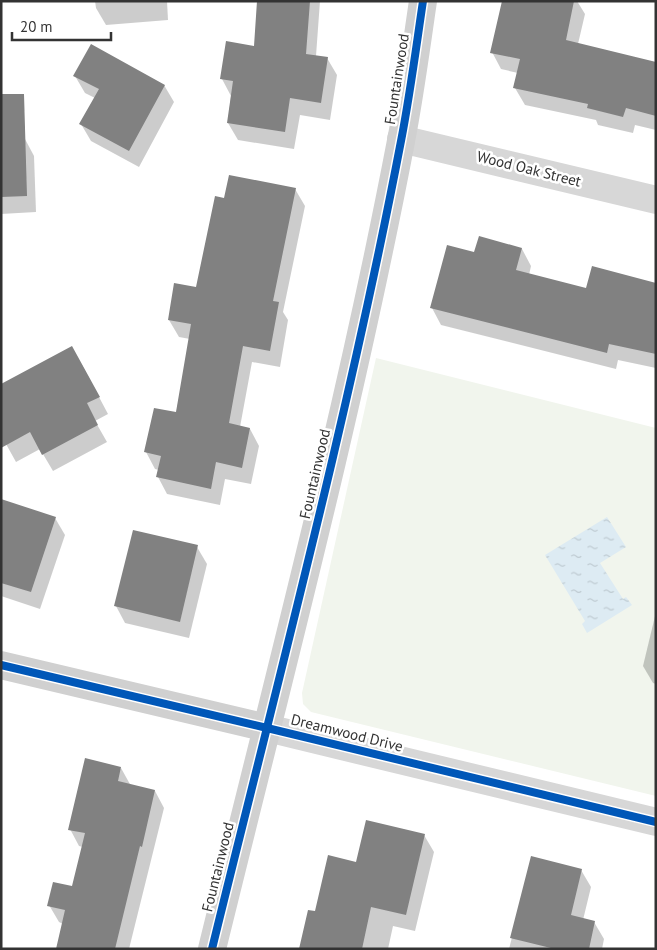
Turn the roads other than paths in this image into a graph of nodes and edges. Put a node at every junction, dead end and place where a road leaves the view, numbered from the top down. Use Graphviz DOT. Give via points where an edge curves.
graph roads {
  1 [pos="423,1"];
  2 [pos="402,139"];
  3 [pos="656,200"];
  4 [pos="1,665"];
  5 [pos="267,728"];
  6 [pos="656,822"];
  7 [pos="212,949"];
  1 -- 2 [label="street, Fountainwood"];
  2 -- 3 [label="street, Wood Oak Street"];
  2 -- 5 [label="street, Fountainwood" via="314,540"];
  4 -- 5 [label="street, Dreamwood Drive"];
  5 -- 6 [label="street, Dreamwood Drive"];
  5 -- 7 [label="street, Fountainwood"];
}
